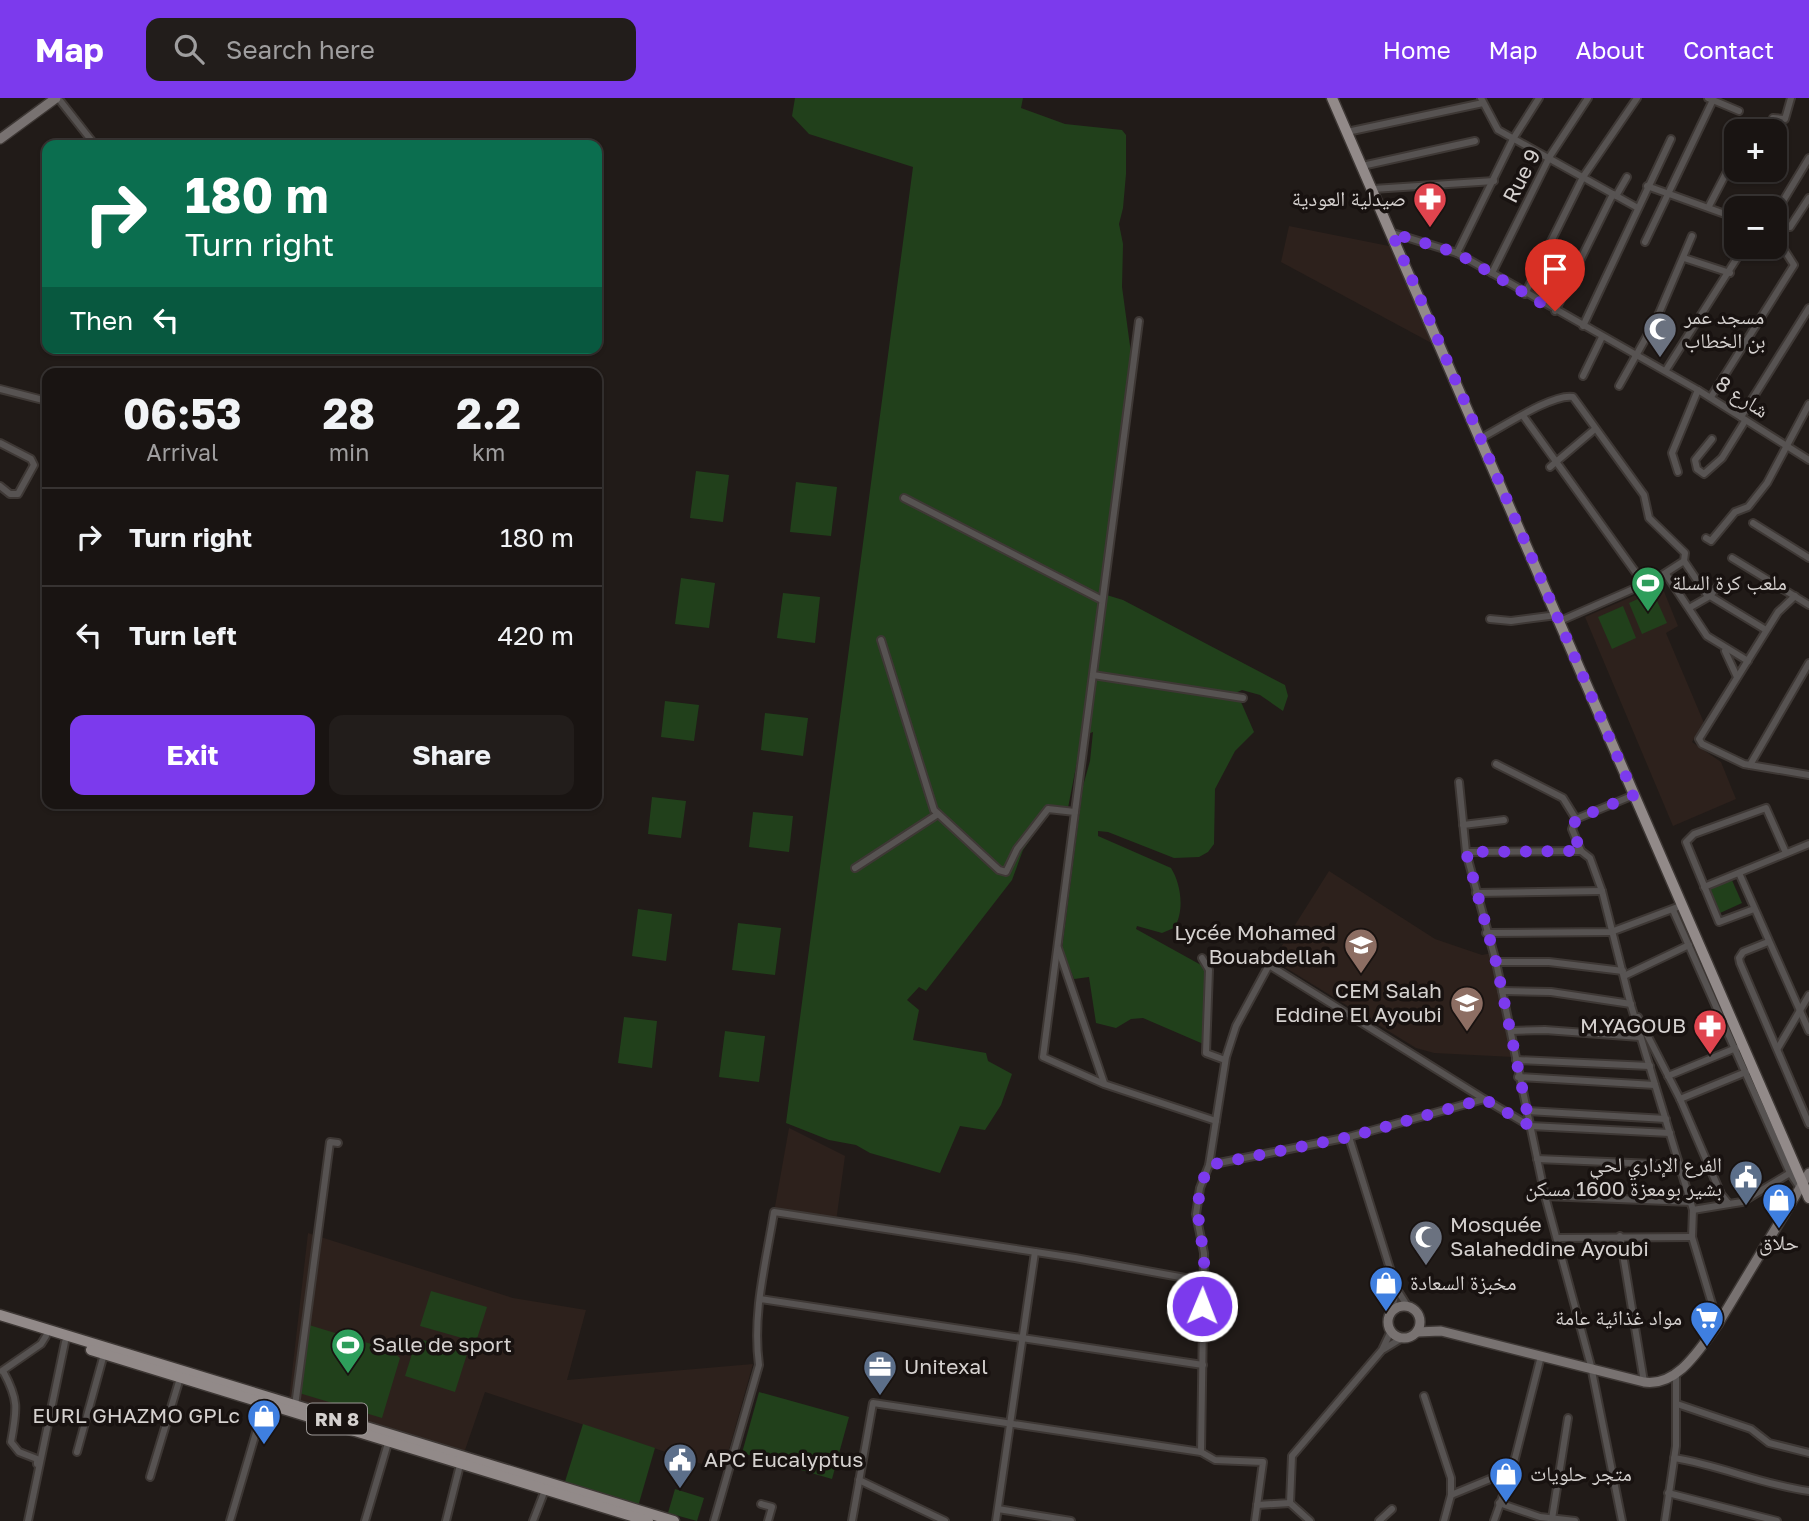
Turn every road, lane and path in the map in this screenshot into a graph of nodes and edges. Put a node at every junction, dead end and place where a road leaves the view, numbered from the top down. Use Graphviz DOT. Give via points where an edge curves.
graph roads {
  1 [pos="57,98"];
  2 [pos="1332,98"];
  3 [pos="1539,98"];
  4 [pos="1588,98"];
  5 [pos="1637,98"];
  6 [pos="1791,98"];
  7 [pos="1711,99"];
  8 [pos="1482,100"];
  9 [pos="1739,111"];
  10 [pos="1773,118"];
  11 [pos="1347,132"];
  12 [pos="0,139"];
  13 [pos="1513,139"];
  14 [pos="1671,139"];
  15 [pos="91,140"];
  16 [pos="1475,141"];
  17 [pos="1550,156"];
  18 [pos="1809,158"];
  19 [pos="1362,166"];
  20 [pos="1583,177"];
  21 [pos="1627,177"];
  22 [pos="1724,177"];
  23 [pos="1494,181"];
  24 [pos="1647,186"];
  25 [pos="1373,190"];
  26 [pos="1668,194"];
  27 [pos="1615,195"];
  28 [pos="1786,196"];
  29 [pos="1809,198"];
  30 [pos="1709,206"];
  31 [pos="1638,208"];
  32 [pos="1724,213"];
  33 [pos="1787,227"];
  34 [pos="1392,233"];
  35 [pos="1692,236"];
  36 [pos="1645,242"];
  37 [pos="1457,253"];
  38 [pos="1787,254"];
  39 [pos="1684,258"];
  40 [pos="1738,259"];
  41 [pos="1492,273"];
  42 [pos="1730,273"];
  43 [pos="1525,294"];
  44 [pos="1809,308"];
  45 [pos="1555,311"];
  46 [pos="1139,321"];
  47 [pos="1583,326"];
  48 [pos="1602,337"];
  49 [pos="1636,356"];
  50 [pos="1666,370"];
  51 [pos="1583,376"];
  52 [pos="1619,386"];
  53 [pos="0,389"];
  54 [pos="1698,390"];
  55 [pos="1711,397"];
  56 [pos="42,400"];
  57 [pos="1809,404"];
  58 [pos="1524,417"];
  59 [pos="1743,419"];
  60 [pos="1595,429"];
  61 [pos="1481,438"];
  62 [pos="1712,439"];
  63 [pos="0,443"];
  64 [pos="1787,447"];
  65 [pos="1809,460"];
  66 [pos="1558,462"];
  67 [pos="1550,467"];
  68 [pos="1678,471"];
  69 [pos="0,487"];
  70 [pos="904,498"];
  71 [pos="1753,523"];
  72 [pos="1706,538"];
  73 [pos="1732,558"];
  74 [pos="1809,558"];
  75 [pos="1684,561"];
  76 [pos="1666,574"];
  77 [pos="1644,584"];
  78 [pos="1718,586"];
  79 [pos="1709,595"];
  80 [pos="1795,596"];
  81 [pos="1102,600"];
  82 [pos="1809,604"];
  83 [pos="1689,608"];
  84 [pos="1559,618"];
  85 [pos="1490,619"];
  86 [pos="1766,630"];
  87 [pos="881,640"];
  88 [pos="1724,649"];
  89 [pos="1748,662"];
  90 [pos="1809,663"];
  91 [pos="1093,675"];
  92 [pos="1738,677"];
  93 [pos="1243,698"];
  94 [pos="1496,764"];
  95 [pos="1750,765"];
  96 [pos="1809,775"];
  97 [pos="1459,782"];
  98 [pos="1634,795"];
  99 [pos="1075,812"];
  100 [pos="938,814"];
  101 [pos="1576,819"];
  102 [pos="1504,820"];
  103 [pos="1463,825"];
  104 [pos="1809,844"];
  105 [pos="1581,851"];
  106 [pos="1466,852"];
  107 [pos="1786,852"];
  108 [pos="856,868"];
  109 [pos="1739,873"];
  110 [pos="1704,887"];
  111 [pos="1602,891"];
  112 [pos="1476,893"];
  113 [pos="1683,905"];
  114 [pos="1754,909"];
  115 [pos="1673,910"];
  116 [pos="1611,932"];
  117 [pos="1486,933"];
  118 [pos="1768,942"];
  119 [pos="1689,945"];
  120 [pos="1057,946"];
  121 [pos="1202,958"];
  122 [pos="1496,962"];
  123 [pos="1624,973"];
  124 [pos="1502,991"];
  125 [pos="1809,995"];
  126 [pos="1630,1002"];
  127 [pos="1800,1012"];
  128 [pos="1511,1031"];
  129 [pos="1809,1031"];
  130 [pos="1640,1037"];
  131 [pos="1736,1048"];
  132 [pos="1778,1048"];
  133 [pos="1225,1060"];
  134 [pos="1516,1060"];
  135 [pos="1650,1066"];
  136 [pos="1745,1072"];
  137 [pos="1668,1076"];
  138 [pos="1518,1077"];
  139 [pos="1104,1084"];
  140 [pos="1655,1085"];
  141 [pos="1680,1098"];
  142 [pos="1484,1099"];
  143 [pos="1527,1111"];
  144 [pos="1666,1119"];
  145 [pos="1216,1121"];
  146 [pos="1809,1124"];
  147 [pos="1530,1126"];
  148 [pos="1670,1133"];
  149 [pos="1349,1137"];
  150 [pos="338,1143"];
  151 [pos="1537,1159"];
  152 [pos="1209,1165"];
  153 [pos="1678,1165"];
  154 [pos="1790,1173"];
  155 [pos="1804,1181"];
  156 [pos="1545,1196"];
  157 [pos="1809,1198"];
  158 [pos="1691,1202"];
  159 [pos="1729,1204"];
  160 [pos="1693,1210"];
  161 [pos="1620,1236"];
  162 [pos="1558,1237"];
  163 [pos="1692,1237"];
  164 [pos="1035,1252"];
  165 [pos="1202,1281"];
  166 [pos="1396,1288"];
  167 [pos="760,1299"];
  168 [pos="1408,1307"];
  169 [pos="1392,1312"];
  170 [pos="0,1315"];
  171 [pos="1420,1317"];
  172 [pos="0,1321"];
  173 [pos="1718,1324"];
  174 [pos="1391,1331"];
  175 [pos="1441,1331"];
  176 [pos="1418,1332"];
  177 [pos="46,1336"];
  178 [pos="1024,1337"];
  179 [pos="1402,1338"];
  180 [pos="65,1342"];
  181 [pos="1382,1350"];
  182 [pos="104,1354"];
  183 [pos="1541,1356"];
  184 [pos="1203,1365"];
  185 [pos="1591,1366"];
  186 [pos="1,1371"];
  187 [pos="1676,1373"];
  188 [pos="180,1378"];
  189 [pos="1644,1382"];
  190 [pos="1424,1396"];
  191 [pos="265,1401"];
  192 [pos="1677,1404"];
  193 [pos="295,1406"];
  194 [pos="1568,1418"];
  195 [pos="1011,1423"];
  196 [pos="388,1443"];
  197 [pos="77,1452"];
  198 [pos="1201,1452"];
  199 [pos="1809,1453"];
  200 [pos="1674,1458"];
  201 [pos="460,1465"];
  202 [pos="1512,1470"];
  203 [pos="150,1477"];
  204 [pos="859,1480"];
  205 [pos="545,1490"];
  206 [pos="1809,1491"];
  207 [pos="1668,1493"];
  208 [pos="1451,1495"];
  209 [pos="1290,1503"];
  210 [pos="1499,1503"];
  211 [pos="761,1504"];
  212 [pos="1257,1505"];
  213 [pos="998,1509"];
  214 [pos="1392,1510"];
  215 [pos="1542,1519"];
  216 [pos="1552,1519"];
  217 [pos="27,1521"];
  218 [pos="230,1521"];
  219 [pos="365,1521"];
  220 [pos="446,1521"];
  221 [pos="533,1521"];
  222 [pos="648,1521"];
  223 [pos="674,1521"];
  224 [pos="714,1521"];
  225 [pos="768,1521"];
  226 [pos="852,1521"];
  227 [pos="945,1521"];
  228 [pos="996,1521"];
  229 [pos="1069,1521"];
  230 [pos="1255,1521"];
  231 [pos="1310,1521"];
  232 [pos="1379,1521"];
  233 [pos="1444,1521"];
  234 [pos="1494,1521"];
  235 [pos="1575,1521"];
  236 [pos="1622,1521"];
  237 [pos="1665,1521"];
  238 [pos="1777,1521"];
  1 -- 12 [label="street"];
  1 -- 15 [label="street"];
  2 -- 11 [label="main road"];
  3 -- 13 [label="street"];
  4 -- 17 [label="street, Rue 9"];
  5 -- 20 [label="street"];
  6 -- 10 [label="street" via="1785,119"];
  7 -- 9 [label="street"];
  7 -- 26 [label="street"];
  8 -- 11 [label="street"];
  8 -- 13 [label="street" via="1493,125"];
  11 -- 19 [label="main road"];
  13 -- 17 [label="street"];
  13 -- 23 [label="street"];
  14 -- 24 [label="street"];
  16 -- 19 [label="street"];
  17 -- 20 [label="street"];
  17 -- 41 [label="street, Rue 9"];
  18 -- 28 [label="street"];
  19 -- 25 [label="main road"];
  20 -- 27 [label="street"];
  20 -- 43 [label="street"];
  21 -- 27 [label="street"];
  22 -- 30 [label="street"];
  23 -- 25 [label="street"];
  23 -- 37 [label="street"];
  24 -- 26 [label="street"];
  24 -- 31 [label="street"];
  25 -- 34 [label="main road"];
  26 -- 30 [label="street"];
  26 -- 36 [label="street"];
  27 -- 31 [label="street"];
  27 -- 45 [label="street"];
  29 -- 33 [label="street"];
  30 -- 32 [label="street"];
  31 -- 47 [label="street"];
  34 -- 37 [label="street, شارع 8"];
  34 -- 61 [label="main road"];
  35 -- 39 [label="street"];
  37 -- 41 [label="street, شارع 8"];
  38 -- 55 [label="street" via="1794,265"];
  39 -- 42 [label="street"];
  39 -- 49 [label="street"];
  40 -- 42 [label="street"];
  41 -- 43 [label="street, شارع 8"];
  42 -- 50 [label="street"];
  43 -- 45 [label="street, شارع 8"];
  44 -- 59 [label="street"];
  45 -- 47 [label="street, شارع 8"];
  46 -- 81 [label="street"];
  47 -- 48 [label="street, شارع 8"];
  48 -- 49 [label="street, شارع 8"];
  48 -- 51 [label="street"];
  49 -- 50 [label="street, شارع 8"];
  49 -- 52 [label="street"];
  50 -- 54 [label="street, شارع 8"];
  53 -- 56 [label="street"];
  54 -- 55 [label="street, شارع 8"];
  54 -- 68 [label="street" via="1672,453"];
  55 -- 59 [label="street, شارع 8"];
  57 -- 64 [label="street"];
  58 -- 60 [label="street" via="1569,396"];
  58 -- 61 [label="street"];
  58 -- 66 [label="street"];
  59 -- 62 [label="street" via="1722,458 1704,474 1695,460"];
  59 -- 64 [label="street, شارع 8"];
  60 -- 66 [label="street"];
  60 -- 75 [label="street" via="1644,495 1649,518 1685,554"];
  61 -- 84 [label="main road"];
  63 -- 69 [label="street" via="34,465 18,494"];
  64 -- 65 [label="street, شارع 8"];
  64 -- 72 [label="street" via="1768,483 1748,507 1735,512 1711,541"];
  66 -- 67 [label="street"];
  66 -- 77 [label="street"];
  70 -- 81 [label="street"];
  71 -- 74 [label="street"];
  73 -- 80 [label="street"];
  75 -- 76 [label="street"];
  75 -- 79 [label="street"];
  76 -- 77 [label="street"];
  76 -- 83 [label="street"];
  77 -- 84 [label="street"];
  78 -- 79 [label="street"];
  79 -- 83 [label="street"];
  79 -- 86 [label="street"];
  80 -- 82 [label="street"];
  80 -- 86 [label="street"];
  81 -- 91 [label="street"];
  83 -- 88 [label="street" via="1707,636"];
  84 -- 85 [label="street"];
  84 -- 98 [label="main road"];
  86 -- 89 [label="street"];
  87 -- 100 [label="street"];
  88 -- 89 [label="street"];
  88 -- 92 [label="street"];
  89 -- 92 [label="street"];
  90 -- 95 [label="street"];
  91 -- 93 [label="street"];
  91 -- 99 [label="street"];
  92 -- 95 [label="street" via="1699,739"];
  94 -- 101 [label="street" via="1563,798"];
  95 -- 96 [label="street"];
  97 -- 103 [label="street"];
  98 -- 101 [label="street"];
  98 -- 113 [label="main road"];
  99 -- 100 [label="street" via="1048,809 1017,849 1006,872"];
  99 -- 120 [label="street"];
  100 -- 108 [label="street"];
  101 -- 105 [label="street" via="1572,830"];
  102 -- 103 [label="street"];
  103 -- 106 [label="street"];
  104 -- 107 [label="street"];
  105 -- 106 [label="street"];
  105 -- 111 [label="street" via="1590,858"];
  106 -- 112 [label="street"];
  107 -- 109 [label="street"];
  107 -- 110 [label="street" via="1766,808 1694,834 1686,842"];
  109 -- 110 [label="street"];
  109 -- 114 [label="street"];
  110 -- 114 [label="street" via="1719,922"];
  111 -- 112 [label="street"];
  111 -- 116 [label="street"];
  112 -- 117 [label="street"];
  113 -- 115 [label="street"];
  113 -- 155 [label="main road"];
  114 -- 118 [label="street"];
  115 -- 116 [label="street"];
  115 -- 119 [label="street"];
  116 -- 117 [label="street"];
  116 -- 123 [label="street"];
  117 -- 122 [label="street"];
  118 -- 127 [label="street"];
  118 -- 132 [label="street" via="1739,958"];
  119 -- 123 [label="street"];
  119 -- 131 [label="street"];
  120 -- 139 [label="street"];
  120 -- 139 [label="street" via="1043,1056"];
  121 -- 133 [label="street" via="1209,970 1206,1053"];
  122 -- 123 [label="street" via="1549,962"];
  122 -- 124 [label="street"];
  123 -- 126 [label="street"];
  124 -- 126 [label="street"];
  124 -- 128 [label="street"];
  125 -- 127 [label="street"];
  126 -- 130 [label="street"];
  126 -- 137 [label="street"];
  127 -- 129 [label="street"];
  127 -- 132 [label="street"];
  128 -- 130 [label="street"];
  128 -- 134 [label="street"];
  130 -- 135 [label="street"];
  131 -- 136 [label="street"];
  131 -- 137 [label="street"];
  132 -- 146 [label="street"];
  133 -- 142 [label="street" via="1236,1026 1269,965"];
  133 -- 145 [label="street"];
  134 -- 135 [label="street"];
  134 -- 138 [label="street"];
  135 -- 140 [label="street"];
  136 -- 141 [label="street"];
  136 -- 154 [label="street"];
  137 -- 141 [label="street"];
  138 -- 140 [label="street"];
  138 -- 143 [label="street"];
  139 -- 145 [label="street"];
  140 -- 144 [label="street"];
  141 -- 159 [label="street"];
  142 -- 147 [label="street"];
  142 -- 149 [label="street"];
  143 -- 144 [label="street"];
  143 -- 147 [label="street"];
  144 -- 148 [label="street"];
  145 -- 152 [label="street"];
  147 -- 148 [label="street"];
  147 -- 151 [label="street"];
  148 -- 153 [label="street"];
  149 -- 152 [label="street"];
  149 -- 166 [label="street"];
  150 -- 193 [label="street" via="330,1142"];
  151 -- 153 [label="street"];
  151 -- 156 [label="street"];
  152 -- 165 [label="street" via="1196,1214 1204,1253"];
  153 -- 158 [label="street"];
  154 -- 155 [label="street"];
  154 -- 159 [label="street" via="1742,1202"];
  155 -- 157 [label="main road"];
  155 -- 173 [label="street"];
  156 -- 158 [label="street"];
  156 -- 162 [label="street"];
  158 -- 160 [label="street"];
  159 -- 160 [label="street"];
  160 -- 163 [label="street"];
  161 -- 162 [label="street"];
  161 -- 163 [label="street"];
  161 -- 189 [label="street"];
  162 -- 185 [label="street"];
  163 -- 173 [label="street"];
  164 -- 165 [label="street"];
  164 -- 167 [label="street" via="774,1212"];
  164 -- 178 [label="street"];
  165 -- 184 [label="street"];
  166 -- 168 [label="street"];
  166 -- 169 [label="street"];
  167 -- 178 [label="street"];
  167 -- 224 [label="street" via="759,1365"];
  168 -- 169 [label="street"];
  168 -- 171 [label="street"];
  169 -- 174 [label="street"];
  170 -- 191 [label="main road, RN 8"];
  171 -- 175 [label="street"];
  171 -- 176 [label="street"];
  172 -- 177 [label="main road, RN 8"];
  173 -- 187 [label="street"];
  174 -- 179 [label="street"];
  174 -- 181 [label="street"];
  175 -- 176 [label="street"];
  175 -- 183 [label="street"];
  176 -- 179 [label="street"];
  177 -- 180 [label="main road, RN 8"];
  177 -- 186 [label="street"];
  178 -- 184 [label="street"];
  178 -- 195 [label="street"];
  179 -- 181 [label="street"];
  180 -- 182 [label="main road, RN 8"];
  180 -- 217 [label="street"];
  181 -- 209 [label="street" via="1292,1456"];
  182 -- 188 [label="main road, RN 8"];
  182 -- 197 [label="street"];
  183 -- 185 [label="street"];
  183 -- 202 [label="street"];
  184 -- 198 [label="street"];
  185 -- 189 [label="street"];
  185 -- 236 [label="street"];
  186 -- 217 [label="street" via="15,1391 18,1408 11,1442 19,1452 37,1459"];
  187 -- 189 [label="street" via="1656,1384"];
  187 -- 192 [label="street"];
  188 -- 191 [label="main road, RN 8"];
  188 -- 203 [label="street"];
  190 -- 208 [label="street" via="1451,1478"];
  191 -- 193 [label="main road, RN 8"];
  191 -- 196 [label="main road, RN 8"];
  191 -- 218 [label="street"];
  192 -- 199 [label="street" via="1751,1429 1769,1443"];
  192 -- 200 [label="street"];
  193 -- 223 [label="main road, RN 8"];
  194 -- 216 [label="street"];
  195 -- 198 [label="street"];
  195 -- 204 [label="street" via="873,1404"];
  195 -- 213 [label="street"];
  196 -- 201 [label="main road, RN 8"];
  196 -- 219 [label="street"];
  198 -- 212 [label="street" via="1215,1460 1263,1462"];
  200 -- 206 [label="street" via="1710,1463 1776,1487"];
  200 -- 207 [label="street"];
  201 -- 205 [label="main road, RN 8"];
  201 -- 220 [label="street"];
  202 -- 208 [label="street"];
  202 -- 210 [label="street"];
  204 -- 226 [label="street"];
  204 -- 227 [label="street"];
  205 -- 221 [label="street"];
  205 -- 222 [label="main road, RN 8"];
  207 -- 237 [label="street"];
  207 -- 238 [label="street"];
  208 -- 233 [label="street"];
  209 -- 212 [label="street"];
  209 -- 231 [label="street"];
  210 -- 215 [label="street"];
  210 -- 234 [label="street"];
  211 -- 225 [label="street" via="772,1507"];
  212 -- 230 [label="street"];
  213 -- 228 [label="street"];
  213 -- 229 [label="street"];
  214 -- 232 [label="street"];
  215 -- 216 [label="street"];
  216 -- 235 [label="street"];
}
